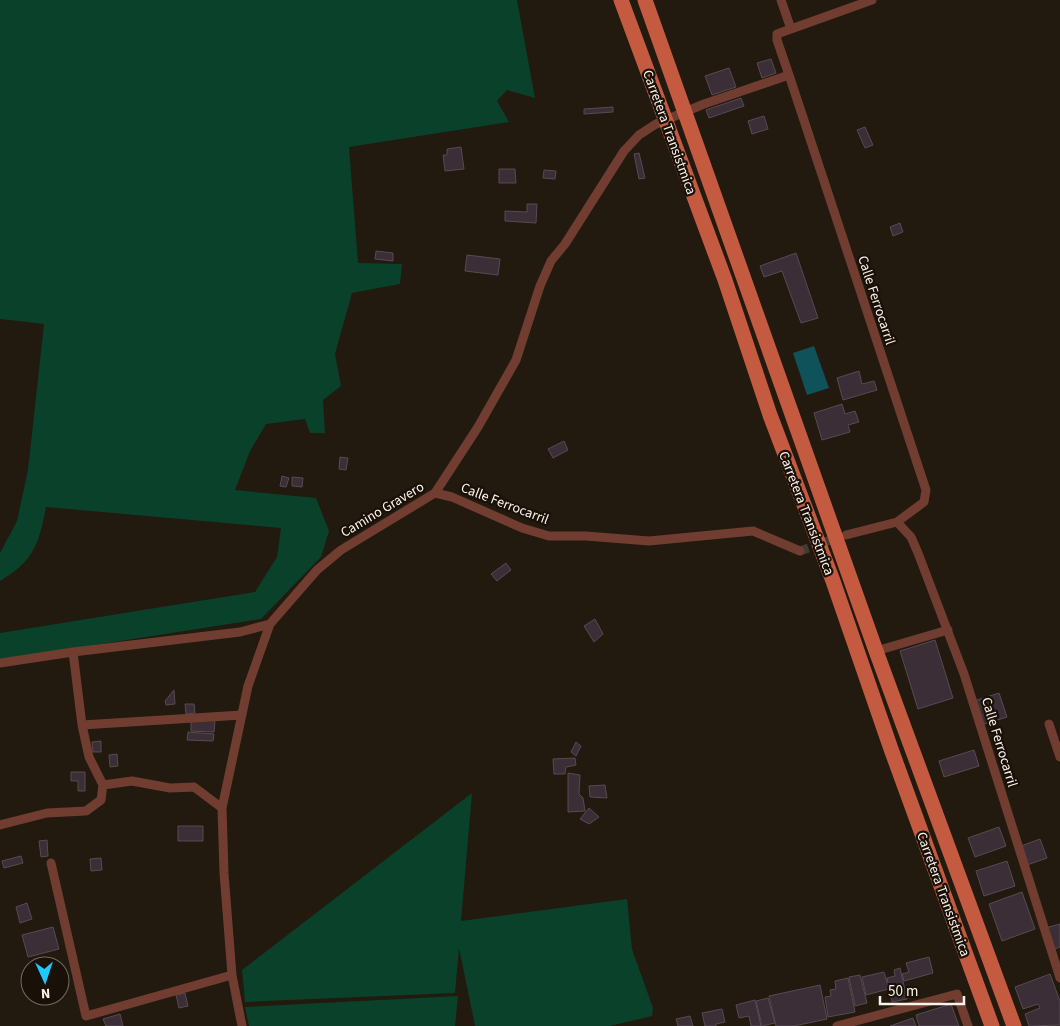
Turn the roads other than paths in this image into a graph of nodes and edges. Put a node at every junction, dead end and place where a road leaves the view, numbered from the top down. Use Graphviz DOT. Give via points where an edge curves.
graph roads {
  1 [pos="645,0"];
  2 [pos="781,0"];
  3 [pos="872,0"];
  4 [pos="623,4"];
  5 [pos="790,29"];
  6 [pos="789,75"];
  7 [pos="685,112"];
  8 [pos="665,120"];
  9 [pos="719,208"];
  10 [pos="435,493"];
  11 [pos="897,522"];
  12 [pos="846,535"];
  13 [pos="800,551"];
  14 [pos="270,624"];
  15 [pos="948,630"];
  16 [pos="876,651"];
  17 [pos="72,652"];
  18 [pos="0,663"];
  19 [pos="242,715"];
  20 [pos="82,724"];
  21 [pos="1049,724"];
  22 [pos="1060,757"];
  23 [pos="103,785"];
  24 [pos="222,808"];
  25 [pos="0,825"];
  26 [pos="51,863"];
  27 [pos="232,975"];
  28 [pos="1060,978"];
  29 [pos="860,1023"];
  30 [pos="242,1026"];
  31 [pos="837,1026"];
  32 [pos="968,1026"];
  33 [pos="992,1026"];
  34 [pos="1014,1026"];
  1 -- 7 [label="main road, Carretera Transistmica"];
  2 -- 5 [label="street"];
  3 -- 5 [label="street"];
  4 -- 7 [label="main road" via="634,17 668,98"];
  4 -- 8 [label="main road, Carretera Transistmica"];
  5 -- 6 [label="street, Calle Ferrocarril" via="776,36"];
  6 -- 7 [label="street, Camino Gravero"];
  6 -- 11 [label="street, Calle Ferrocarril" via="926,490 924,502"];
  7 -- 8 [label="street, Camino Gravero"];
  7 -- 9 [label="main road, Carretera Transistmica"];
  8 -- 9 [label="main road" via="683,130 706,194"];
  8 -- 10 [label="street, Camino Gravero" via="639,135 624,151 551,262 516,360"];
  8 -- 33 [label="main road, Carretera Transistmica"];
  9 -- 16 [label="main road, Carretera Transistmica"];
  10 -- 13 [label="street, Calle Ferrocarril" via="549,536 650,541 748,530"];
  10 -- 14 [label="street, Camino Gravero" via="341,550 317,570"];
  11 -- 12 [label="street, Calle Ferrocarril"];
  11 -- 15 [label="street, Calle Ferrocarril" via="911,537"];
  14 -- 17 [label="street" via="240,632"];
  14 -- 19 [label="street" via="248,686"];
  15 -- 16 [label="street"];
  15 -- 28 [label="street, Calle Ferrocarril"];
  16 -- 34 [label="main road, Carretera Transistmica"];
  17 -- 18 [label="street"];
  17 -- 20 [label="street"];
  19 -- 20 [label="street"];
  19 -- 24 [label="street"];
  20 -- 23 [label="street" via="89,757"];
  21 -- 22 [label="street"];
  23 -- 24 [label="street" via="132,781 170,788 194,787"];
  23 -- 25 [label="street" via="101,800 86,811 47,813"];
  24 -- 27 [label="street"];
  26 -- 27 [label="street" via="86,1016"];
  27 -- 30 [label="street"];
  29 -- 31 [label="street"];
  29 -- 32 [label="street" via="957,994"];
}
